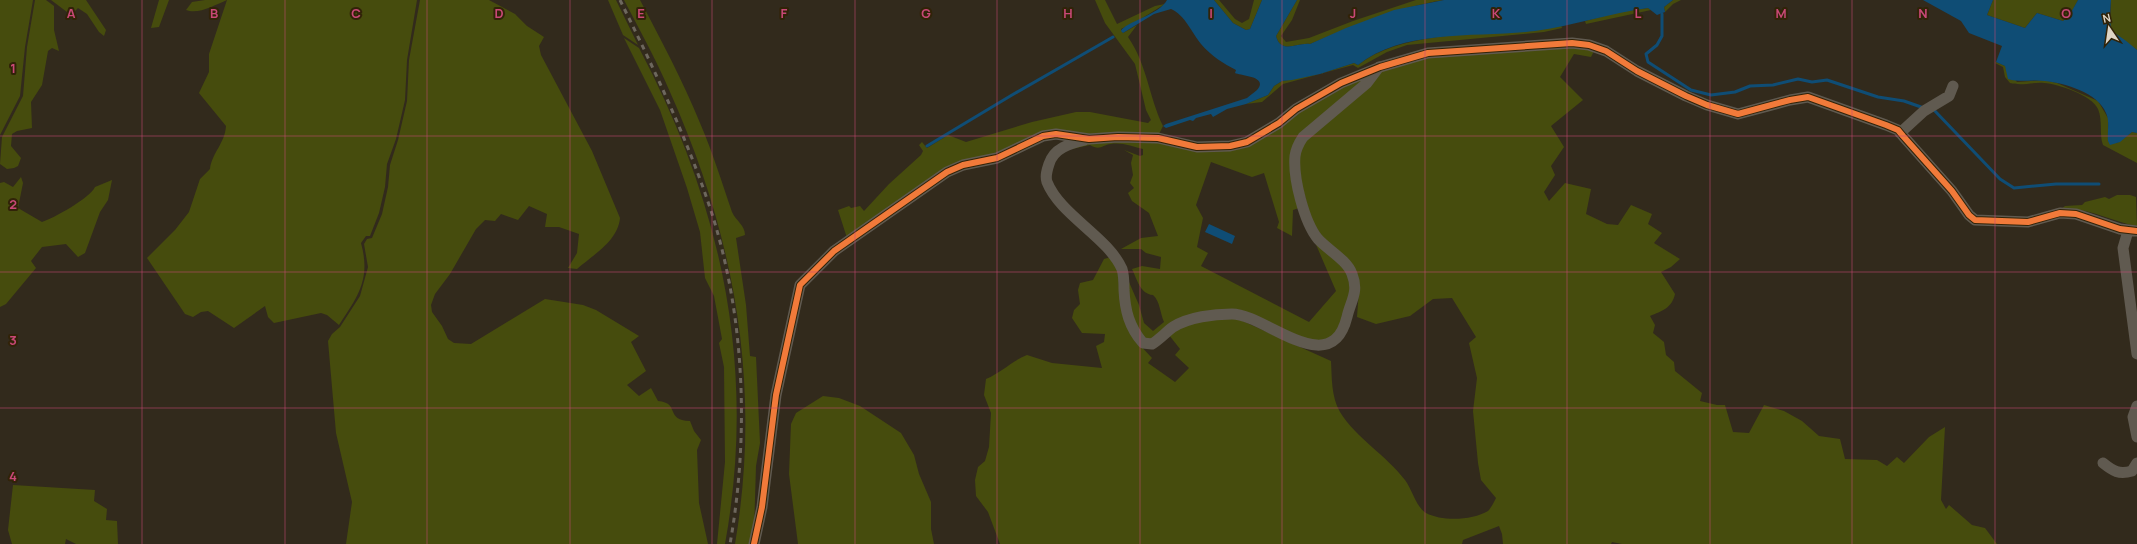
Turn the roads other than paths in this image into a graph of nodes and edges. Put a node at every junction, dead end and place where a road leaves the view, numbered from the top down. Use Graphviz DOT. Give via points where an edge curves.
graph roads {
  1 [pos="1380,66"];
  2 [pos="1953,86"];
  3 [pos="1900,132"];
  4 [pos="1089,139"];
  5 [pos="2133,231"];
  6 [pos="2137,354"];
  7 [pos="2137,406"];
  8 [pos="2137,437"];
  9 [pos="2103,462"];
  10 [pos="2137,463"];
  11 [pos="754,544"];
  1 -- 3 [label="street" via="1428,53 1556,44 1589,45 1606,51 1663,85 1707,105 1738,114 1808,97"];
  1 -- 4 [label="street" via="1320,94 1260,136 1247,142 1230,146 1196,147 1158,138"];
  1 -- 4 [label="street" via="1367,83 1303,137 1295,155 1295,173 1308,223 1318,239 1351,272 1355,284 1354,300 1342,334 1324,344 1297,342 1267,325 1234,314 1214,315 1184,322 1152,344 1143,343 1129,320 1125,308 1122,270 1113,253 1078,220 1053,192 1047,180 1051,159 1058,150"];
  2 -- 3 [label="street" via="1949,96 1924,111"];
  3 -- 5 [label="street" via="1975,220 2028,222 2060,213 2076,214"];
  4 -- 11 [label="street" via="1056,134 1043,136 997,158 963,165 948,172 840,246 800,285 778,387 762,507"];
  5 -- 6 [label="street" via="2123,248"];
  7 -- 8 [label="street" via="2133,417"];
  9 -- 10 [label="street" via="2117,473 2132,471"];
}
